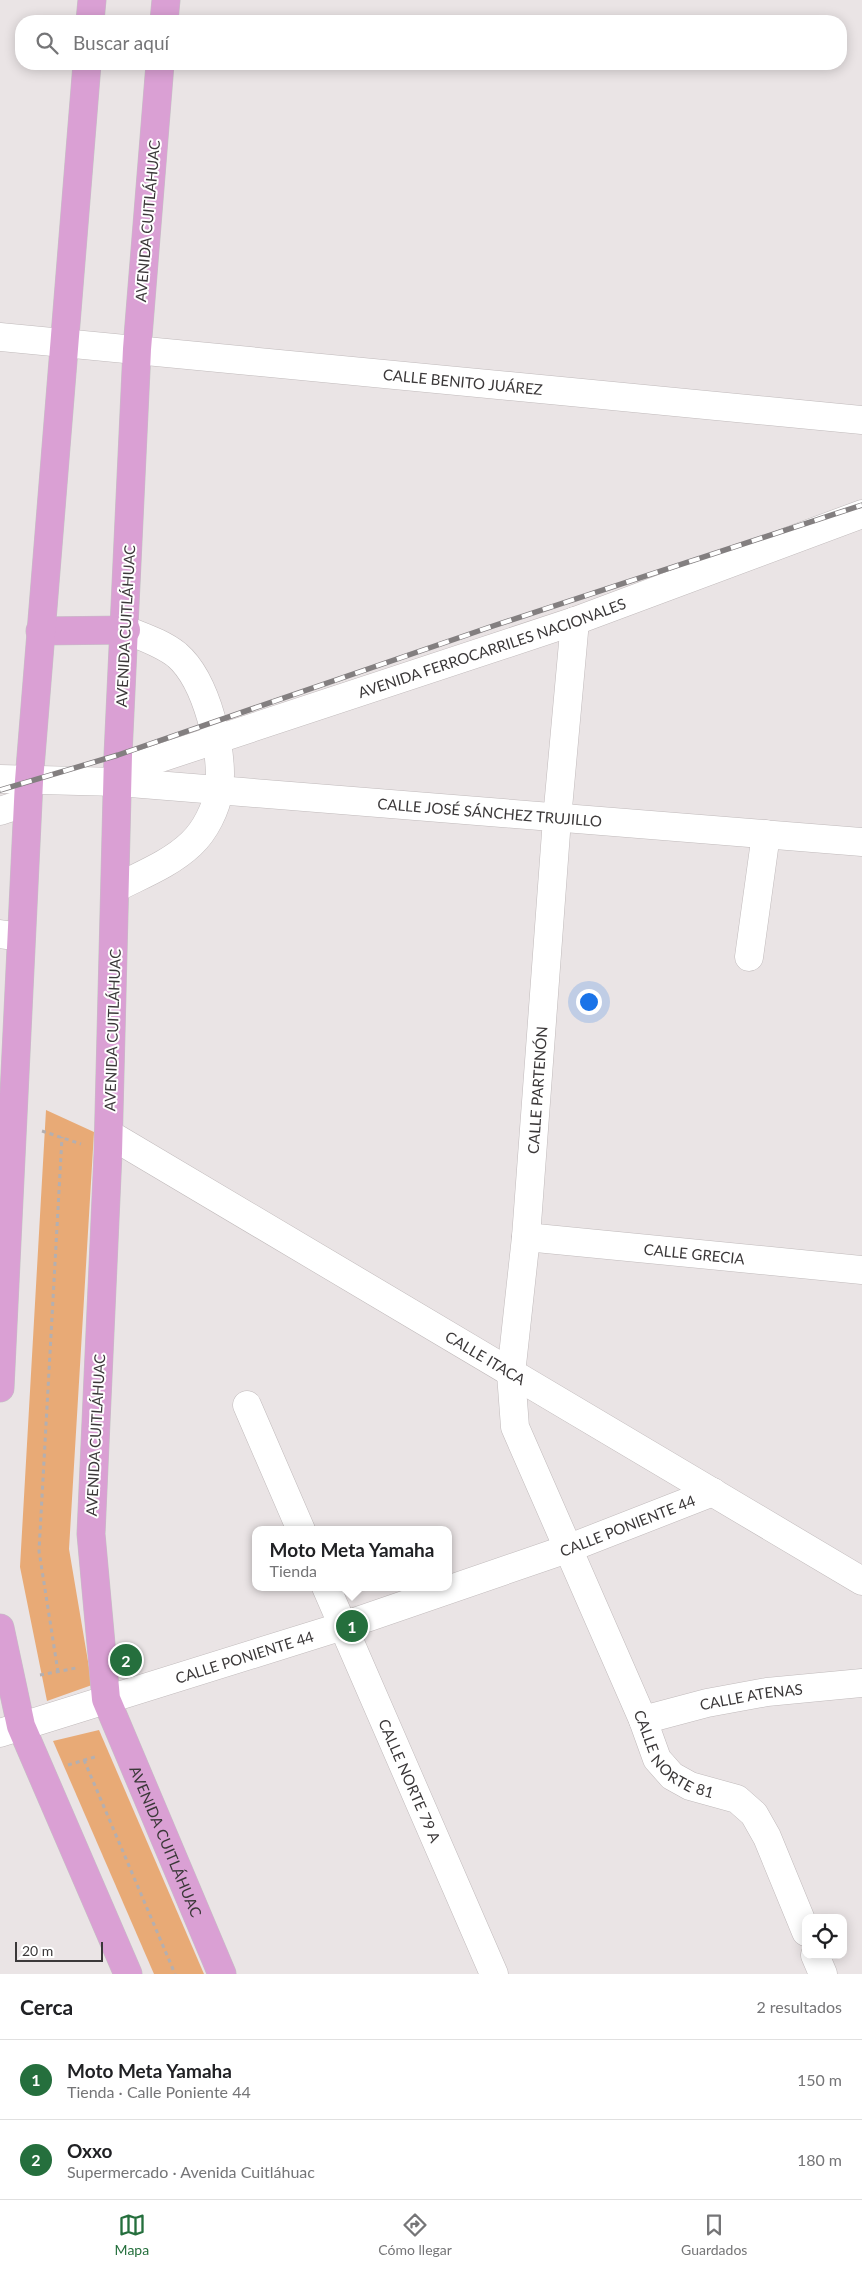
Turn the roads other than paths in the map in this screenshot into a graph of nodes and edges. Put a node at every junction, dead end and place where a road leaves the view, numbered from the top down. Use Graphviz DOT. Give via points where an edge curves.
graph roads {
  1 [pos="92,0"];
  2 [pos="166,0"];
  3 [pos="91,15"];
  4 [pos="165,15"];
  5 [pos="86,70"];
  6 [pos="160,70"];
  7 [pos="0,337"];
  8 [pos="63,341"];
  9 [pos="137,349"];
  10 [pos="862,420"];
  11 [pos="862,514"];
  12 [pos="575,621"];
  13 [pos="126,630"];
  14 [pos="40,631"];
  15 [pos="216,740"];
  16 [pos="118,777"];
  17 [pos="0,779"];
  18 [pos="219,791"];
  19 [pos="28,792"];
  20 [pos="0,811"];
  21 [pos="557,819"];
  22 [pos="766,834"];
  23 [pos="862,842"];
  24 [pos="116,888"];
  25 [pos="11,935"];
  26 [pos="749,957"];
  27 [pos="7,1071"];
  28 [pos="108,1144"];
  29 [pos="526,1237"];
  30 [pos="862,1270"];
  31 [pos="511,1374"];
  32 [pos="0,1388"];
  33 [pos="247,1405"];
  34 [pos="712,1492"];
  35 [pos="299,1526"];
  36 [pos="567,1549"];
  37 [pos="862,1582"];
  38 [pos="452,1588"];
  39 [pos="328,1591"];
  40 [pos="444,1591"];
  41 [pos="342,1626"];
  42 [pos="0,1628"];
  43 [pos="862,1683"];
  44 [pos="106,1699"];
  45 [pos="643,1720"];
  46 [pos="10,1730"];
  47 [pos="802,1922"];
  48 [pos="817,1959"];
  49 [pos="128,1974"];
  50 [pos="222,1974"];
  51 [pos="494,1974"];
  52 [pos="823,1974"];
  1 -- 3 [label="main road"];
  2 -- 4 [label="main road"];
  5 -- 8 [label="main road"];
  6 -- 9 [label="main road, AVENIDA CUITLÁHUAC"];
  7 -- 8 [label="street, CALLE BENITO JUÁREZ"];
  8 -- 9 [label="street, CALLE BENITO JUÁREZ"];
  8 -- 14 [label="main road"];
  9 -- 10 [label="street, CALLE BENITO JUÁREZ"];
  9 -- 13 [label="main road, AVENIDA CUITLÁHUAC"];
  11 -- 12 [label="street, AVENIDA FERROCARRILES NACIONALES"];
  12 -- 15 [label="street, AVENIDA FERROCARRILES NACIONALES"];
  12 -- 21 [label="street, CALLE PARTENÓN"];
  13 -- 14 [label="main road"];
  13 -- 15 [label="street" via="154,641 177,656 192,675 207,705"];
  13 -- 16 [label="main road, AVENIDA CUITLÁHUAC"];
  14 -- 19 [label="main road"];
  15 -- 16 [label="street, AVENIDA FERROCARRILES NACIONALES"];
  15 -- 18 [label="street"];
  16 -- 18 [label="street, CALLE JOSÉ SÁNCHEZ TRUJILLO"];
  16 -- 19 [label="street"];
  16 -- 24 [label="main road, AVENIDA CUITLÁHUAC"];
  17 -- 19 [label="street"];
  18 -- 21 [label="street, CALLE JOSÉ SÁNCHEZ TRUJILLO"];
  18 -- 24 [label="street" via="208,821 192,844 168,862"];
  19 -- 20 [label="street"];
  19 -- 25 [label="main road"];
  21 -- 22 [label="street, CALLE JOSÉ SÁNCHEZ TRUJILLO"];
  21 -- 29 [label="street, CALLE PARTENÓN"];
  22 -- 23 [label="street, CALLE JOSÉ SÁNCHEZ TRUJILLO"];
  22 -- 26 [label="street"];
  24 -- 28 [label="main road, AVENIDA CUITLÁHUAC"];
  25 -- 27 [label="main road"];
  27 -- 32 [label="main road" via="13,1121"];
  28 -- 31 [label="street, CALLE ITACA"];
  28 -- 44 [label="main road, AVENIDA CUITLÁHUAC" via="91,1534"];
  29 -- 30 [label="street, CALLE GRECIA"];
  29 -- 31 [label="street, CALLE PARTENÓN"];
  31 -- 34 [label="street, CALLE ITACA"];
  31 -- 36 [label="street, CALLE PARTENÓN" via="515,1427"];
  33 -- 35 [label="street"];
  34 -- 36 [label="street, CALLE PONIENTE 44"];
  34 -- 37 [label="street, CALLE ITACA"];
  36 -- 38 [label="street, CALLE PONIENTE 44"];
  36 -- 45 [label="street, CALLE NORTE 81"];
  39 -- 41 [label="street, CALLE NORTE 79 A"];
  40 -- 41 [label="street, CALLE PONIENTE 44"];
  41 -- 44 [label="street, CALLE PONIENTE 44"];
  41 -- 51 [label="street, CALLE NORTE 79 A"];
  42 -- 46 [label="main road" via="10,1682"];
  43 -- 45 [label="street, CALLE ATENAS" via="767,1692 706,1703"];
  44 -- 46 [label="street, CALLE PONIENTE 44"];
  44 -- 50 [label="main road, AVENIDA CUITLÁHUAC"];
  45 -- 47 [label="street, CALLE NORTE 81" via="657,1759 672,1776 690,1786 737,1799 754,1814 767,1837"];
  46 -- 49 [label="main road" via="41,1774"];
  48 -- 52 [label="street"];
}
